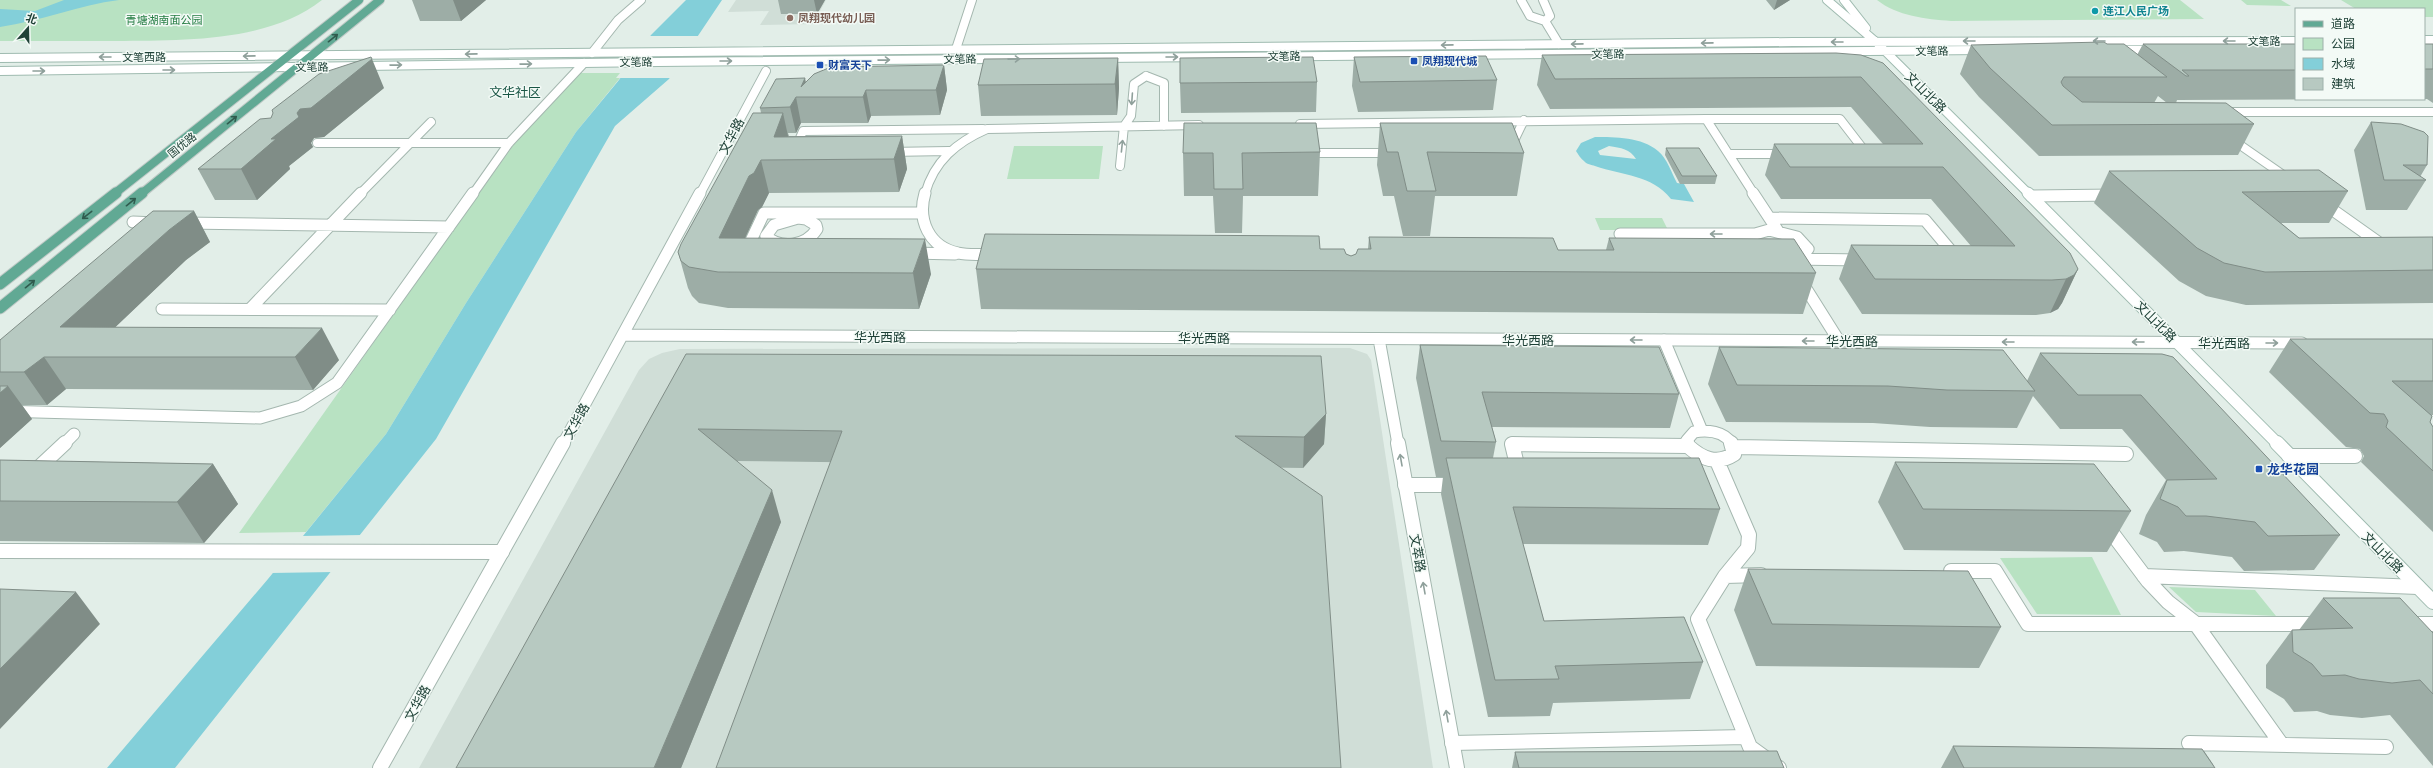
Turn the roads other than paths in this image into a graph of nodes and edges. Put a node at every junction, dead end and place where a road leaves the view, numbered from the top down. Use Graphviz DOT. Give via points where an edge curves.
graph roads {
  1 [pos="359,0"];
  2 [pos="380,0"];
  3 [pos="641,0"];
  4 [pos="972,0"];
  5 [pos="1521,0"];
  6 [pos="1543,0"];
  7 [pos="1827,0"];
  8 [pos="1844,0"];
  9 [pos="1545,21"];
  10 [pos="2295,41"];
  11 [pos="1876,42"];
  12 [pos="1559,44"];
  13 [pos="2295,49"];
  14 [pos="956,50"];
  15 [pos="1885,51"];
  16 [pos="592,53"];
  17 [pos="312,55"];
  18 [pos="288,56"];
  19 [pos="1327,56"];
  20 [pos="0,58"];
  21 [pos="1147,58"];
  22 [pos="857,60"];
  23 [pos="658,62"];
  24 [pos="584,63"];
  25 [pos="1329,66"];
  26 [pos="297,67"];
  27 [pos="273,68"];
  28 [pos="652,70"];
  29 [pos="852,70"];
  30 [pos="0,71"];
  31 [pos="766,71"];
  32 [pos="1146,76"];
  33 [pos="2211,112"];
  34 [pos="2432,112"];
  35 [pos="1706,119"];
  36 [pos="1524,120"];
  37 [pos="431,122"];
  38 [pos="1287,124"];
  39 [pos="1209,125"];
  40 [pos="1124,126"];
  41 [pos="1164,126"];
  42 [pos="987,129"];
  43 [pos="2222,132"];
  44 [pos="785,139"];
  45 [pos="800,139"];
  46 [pos="729,140"];
  47 [pos="743,140"];
  48 [pos="317,143"];
  49 [pos="409,143"];
  50 [pos="509,143"];
  51 [pos="949,151"];
  52 [pos="879,152"];
  53 [pos="801,153"];
  54 [pos="1298,153"];
  55 [pos="1401,153"];
  56 [pos="1496,153"];
  57 [pos="1729,154"];
  58 [pos="1799,154"];
  59 [pos="1853,154"];
  60 [pos="1120,166"];
  61 [pos="2297,185"];
  62 [pos="2122,195"];
  63 [pos="2030,196"];
  64 [pos="2316,198"];
  65 [pos="922,212"];
  66 [pos="799,216"];
  67 [pos="1770,218"];
  68 [pos="133,222"];
  69 [pos="329,225"];
  70 [pos="449,227"];
  71 [pos="1778,231"];
  72 [pos="754,232"];
  73 [pos="767,232"];
  74 [pos="1620,234"];
  75 [pos="1755,234"];
  76 [pos="781,250"];
  77 [pos="760,253"];
  78 [pos="806,253"];
  79 [pos="901,253"];
  80 [pos="2393,253"];
  81 [pos="964,254"];
  82 [pos="1004,254"];
  83 [pos="1756,259"];
  84 [pos="1788,259"];
  85 [pos="1873,260"];
  86 [pos="1943,260"];
  87 [pos="0,284"];
  88 [pos="0,308"];
  89 [pos="162,309"];
  90 [pos="250,309"];
  91 [pos="390,310"];
  92 [pos="623,335"];
  93 [pos="1379,339"];
  94 [pos="1664,340"];
  95 [pos="1839,341"];
  96 [pos="2177,342"];
  97 [pos="2316,343"];
  98 [pos="0,412"];
  99 [pos="1702,431"];
  100 [pos="74,434"];
  101 [pos="1688,446"];
  102 [pos="1735,447"];
  103 [pos="2055,453"];
  104 [pos="2126,454"];
  105 [pos="2289,456"];
  106 [pos="2355,456"];
  107 [pos="1717,461"];
  108 [pos="2064,466"];
  109 [pos="23,483"];
  110 [pos="1405,485"];
  111 [pos="1474,485"];
  112 [pos="1514,486"];
  113 [pos="2096,511"];
  114 [pos="0,551"];
  115 [pos="502,552"];
  116 [pos="1939,572"];
  117 [pos="1773,575"];
  118 [pos="1725,576"];
  119 [pos="2144,576"];
  120 [pos="2418,587"];
  121 [pos="2433,602"];
  122 [pos="2195,623"];
  123 [pos="2338,624"];
  124 [pos="2394,624"];
  125 [pos="2433,624"];
  126 [pos="1746,737"];
  127 [pos="1452,743"];
  128 [pos="2282,745"];
  129 [pos="2386,747"];
  130 [pos="380,768"];
  131 [pos="1457,768"];
  132 [pos="1779,768"];
  133 [pos="2206,768"];
  1 -- 18 [label="main road, 国优路"];
  17 -- 2 [label="main road, 国优路, one-way"];
  3 -- 16 [label="street" via="618,20"];
  4 -- 14 [label="street"];
  5 -- 9 [label="street" via="1530,16"];
  6 -- 9 [label="street" via="1550,16"];
  7 -- 11 [label="street, 文山北路"];
  8 -- 11 [label="street, 文山北路"];
  9 -- 12 [label="street"];
  10 -- 11 [label="street, 文笔路, one-way"];
  11 -- 12 [label="street, 文笔路, one-way"];
  11 -- 15 [label="street, 文山北路"];
  12 -- 14 [label="street, 文笔路, one-way"];
  13 -- 15 [label="street, 文笔路"];
  14 -- 16 [label="street, 文笔路"];
  15 -- 19 [label="street, 文笔路"];
  15 -- 63 [label="street, 文山北路"];
  16 -- 17 [label="street, 文笔路, one-way"];
  17 -- 18 [label="street, 文笔路"];
  17 -- 26 [label="main road, 国优路"];
  18 -- 20 [label="street, 文笔西路, one-way"];
  18 -- 27 [label="main road, 国优路"];
  21 -- 19 [label="street, 文笔路, one-way"];
  19 -- 25 [label="street"];
  22 -- 21 [label="street, 文笔路, one-way"];
  21 -- 32 [label="street"];
  23 -- 22 [label="street, 文笔路, one-way"];
  22 -- 29 [label="street"];
  23 -- 24 [label="street, 文笔路"];
  23 -- 28 [label="street"];
  26 -- 24 [label="street, 文笔路, one-way"];
  24 -- 50 [label="street"];
  26 -- 27 [label="street, 文笔路"];
  88 -- 26 [label="main road, 国优路, one-way"];
  30 -- 27 [label="street, 文笔西路, one-way"];
  27 -- 87 [label="main road, 国优路, one-way"];
  31 -- 46 [label="street, 文华路"];
  32 -- 40 [label="street, one-way" via="1134,84 1131,116"];
  32 -- 41 [label="street" via="1164,83"];
  33 -- 34 [label="street"];
  35 -- 36 [label="street"];
  35 -- 57 [label="street"];
  35 -- 59 [label="street" via="1840,119 1869,154"];
  36 -- 38 [label="street"];
  36 -- 56 [label="street" via="1511,147"];
  37 -- 49 [label="street"];
  39 -- 41 [label="street" via="1187,129"];
  40 -- 41 [label="street"];
  40 -- 42 [label="street"];
  60 -- 40 [label="street, one-way"];
  42 -- 45 [label="street" via="804,131"];
  42 -- 51 [label="street" via="966,138"];
  43 -- 61 [label="street"];
  44 -- 45 [label="street"];
  45 -- 53 [label="street" via="793,153"];
  46 -- 47 [label="street"];
  46 -- 92 [label="street, 文华路"];
  48 -- 49 [label="street"];
  49 -- 50 [label="street"];
  49 -- 69 [label="street"];
  50 -- 70 [label="street"];
  51 -- 52 [label="street"];
  51 -- 65 [label="street" via="931,174"];
  54 -- 55 [label="street"];
  57 -- 58 [label="street"];
  57 -- 67 [label="street"];
  62 -- 63 [label="street"];
  63 -- 96 [label="street, 文山北路"];
  64 -- 80 [label="street"];
  65 -- 66 [label="street"];
  65 -- 81 [label="street" via="925,230 947,249"];
  66 -- 72 [label="street" via="764,213"];
  66 -- 73 [label="street" via="774,224"];
  66 -- 76 [label="street" via="816,225 816,234"];
  67 -- 71 [label="street"];
  67 -- 86 [label="street" via="1925,220 1959,261"];
  68 -- 69 [label="street"];
  69 -- 70 [label="street"];
  69 -- 90 [label="street"];
  70 -- 91 [label="street"];
  71 -- 75 [label="street"];
  71 -- 84 [label="street" via="1799,238 1808,249 1803,256"];
  72 -- 73 [label="street"];
  72 -- 77 [label="street" via="745,253"];
  73 -- 76 [label="street" via="769,240"];
  75 -- 74 [label="street, one-way"];
  75 -- 84 [label="street" via="1752,242 1761,252"];
  76 -- 78 [label="street"];
  79 -- 81 [label="street"];
  81 -- 82 [label="street"];
  83 -- 84 [label="street"];
  84 -- 85 [label="street"];
  84 -- 95 [label="street"];
  89 -- 90 [label="street"];
  90 -- 91 [label="street"];
  91 -- 98 [label="street" via="337,383 319,399 293,412 260,418"];
  92 -- 93 [label="street, 华光西路"];
  92 -- 115 [label="street, 文华路"];
  94 -- 93 [label="street, 华光西路, one-way"];
  110 -- 93 [label="street, 文萃路, one-way"];
  95 -- 94 [label="street, 华光西路, one-way"];
  94 -- 99 [label="street"];
  96 -- 95 [label="street, 华光西路, one-way"];
  96 -- 97 [label="street, 华光西路, one-way"];
  96 -- 105 [label="street, 文山北路"];
  99 -- 101 [label="street" via="1689,436"];
  99 -- 102 [label="street" via="1722,435"];
  100 -- 109 [label="street"];
  101 -- 107 [label="street" via="1700,456"];
  101 -- 112 [label="street" via="1512,444 1522,486"];
  102 -- 103 [label="street"];
  102 -- 107 [label="street" via="1734,454 1728,459"];
  103 -- 104 [label="street"];
  103 -- 108 [label="street"];
  105 -- 106 [label="street"];
  105 -- 120 [label="street, 文山北路"];
  107 -- 118 [label="street" via="1749,535 1748,548"];
  110 -- 111 [label="street"];
  127 -- 110 [label="street, 文萃路, one-way"];
  113 -- 119 [label="street"];
  114 -- 115 [label="street"];
  115 -- 130 [label="street, 文华路"];
  116 -- 122 [label="street" via="1995,571 2028,624"];
  117 -- 118 [label="street"];
  118 -- 126 [label="street" via="1698,619"];
  119 -- 120 [label="street"];
  119 -- 122 [label="street" via="2168,602"];
  120 -- 121 [label="street, 文山北路"];
  122 -- 123 [label="street"];
  122 -- 128 [label="street"];
  124 -- 125 [label="street"];
  126 -- 127 [label="street"];
  126 -- 132 [label="street" via="1750,747"];
  127 -- 131 [label="street, 文萃路"];
  128 -- 129 [label="street"];
  128 -- 133 [label="street" via="2189,743"];
}
